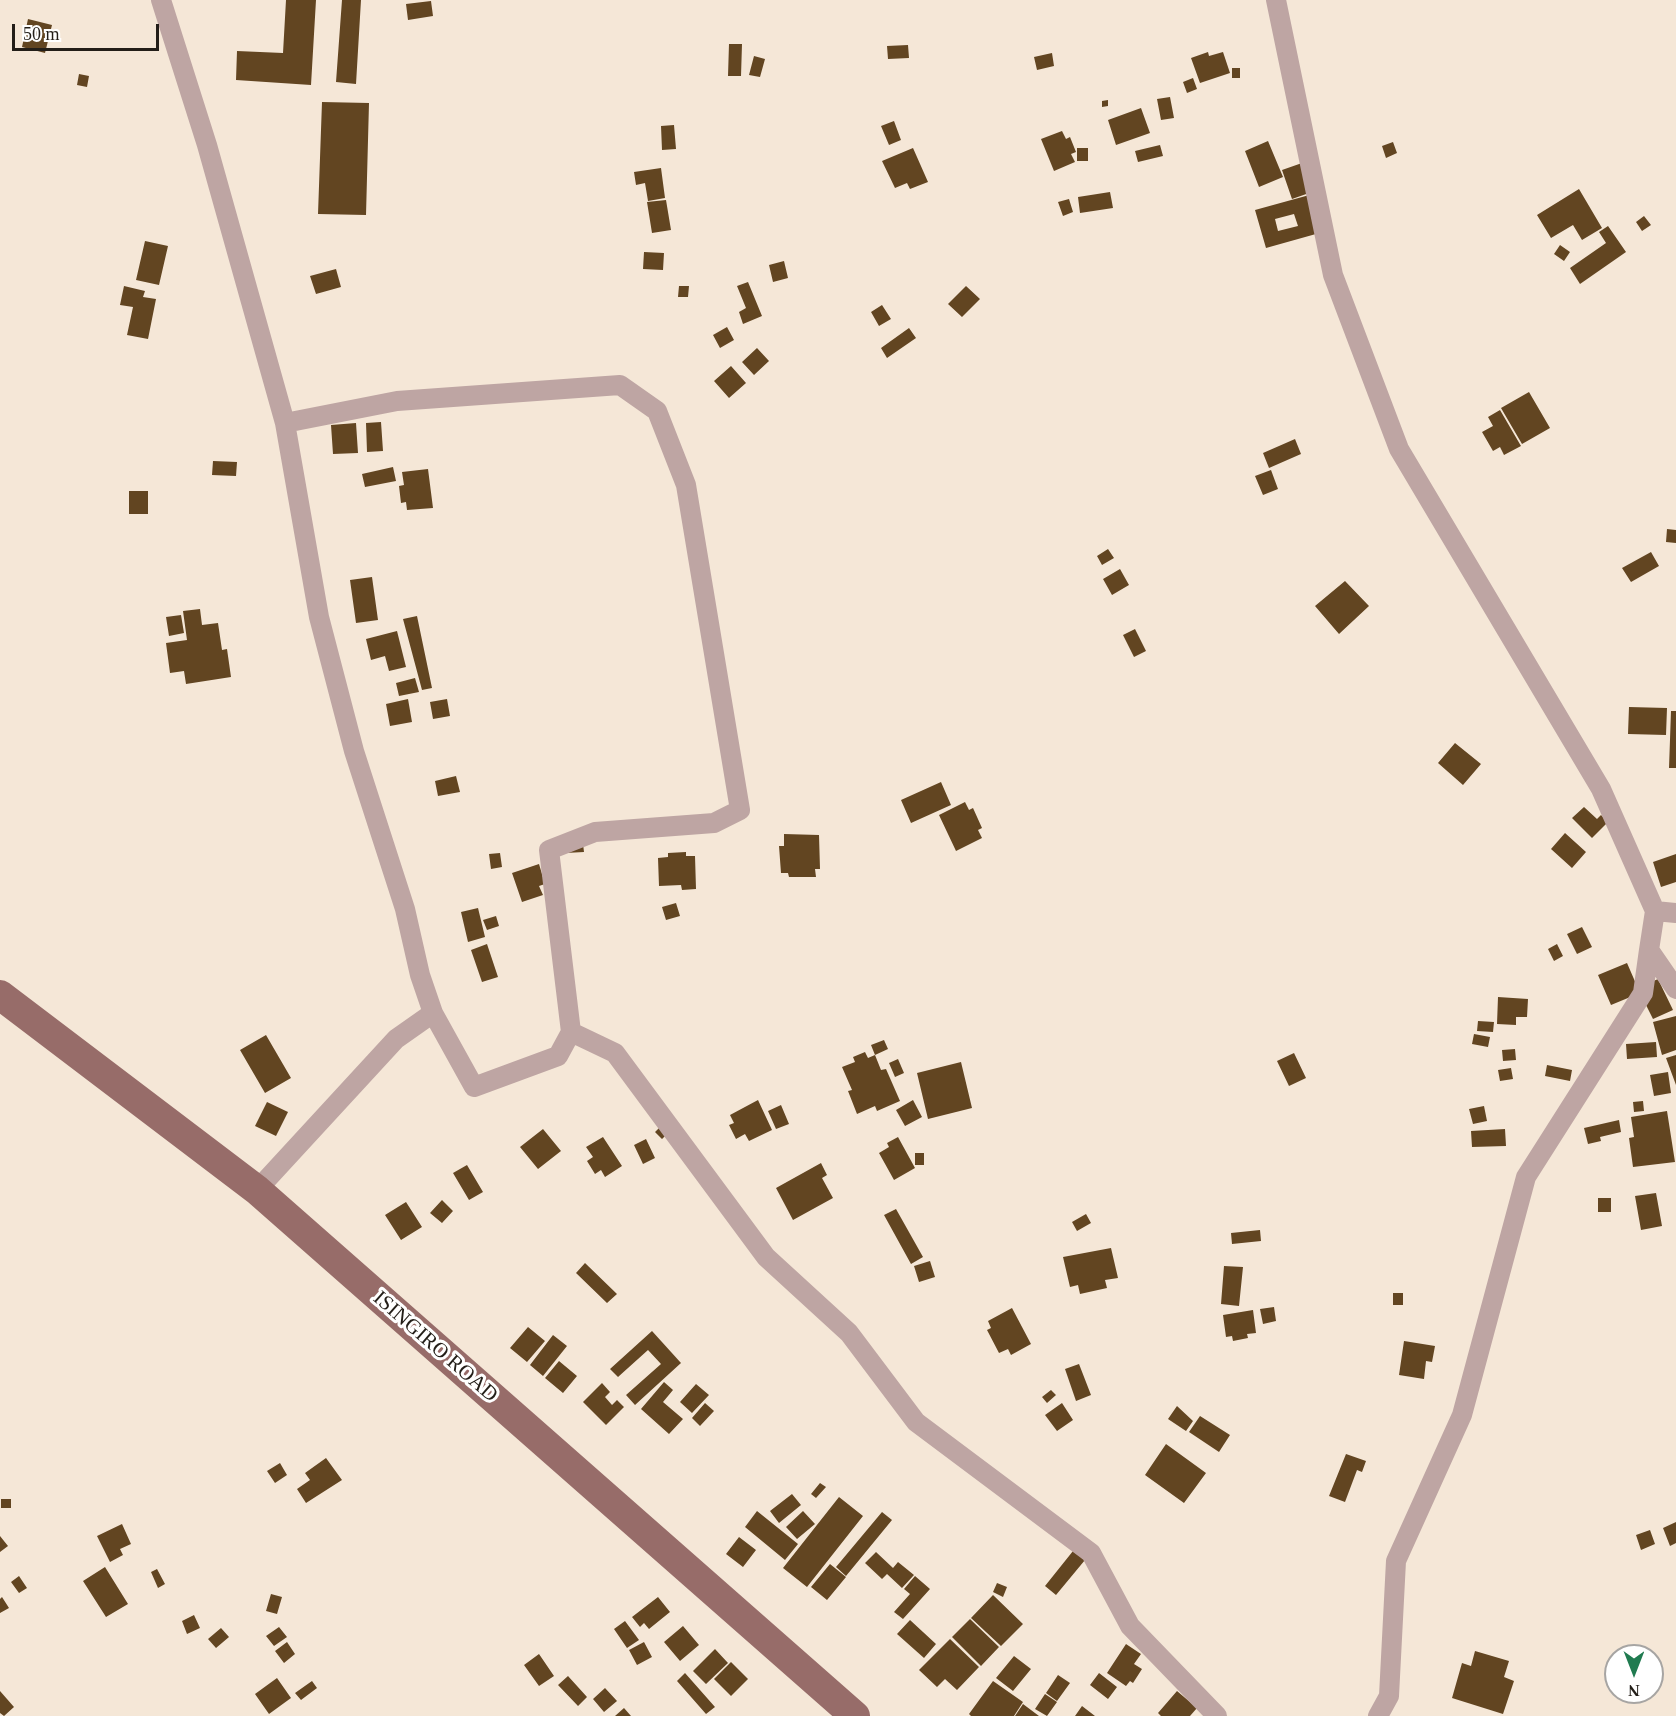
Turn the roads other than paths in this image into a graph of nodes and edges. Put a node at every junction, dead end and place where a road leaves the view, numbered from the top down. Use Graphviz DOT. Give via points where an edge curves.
graph roads {
  1 [pos="161,0"];
  2 [pos="1276,0"];
  3 [pos="285,423"];
  4 [pos="1655,911"];
  5 [pos="1676,913"];
  6 [pos="1649,950"];
  7 [pos="1676,989"];
  8 [pos="0,995"];
  9 [pos="433,1014"];
  10 [pos="571,1032"];
  11 [pos="257,1190"];
  12 [pos="855,1716"];
  13 [pos="1217,1716"];
  14 [pos="1378,1716"];
  1 -- 3 [label="street" via="207,145"];
  2 -- 4 [label="street" via="1333,275 1399,449 1601,789"];
  3 -- 9 [label="street" via="319,617 354,751 405,909"];
  3 -- 10 [label="street" via="397,401 620,385 657,411 686,485 740,810 714,823 595,832 549,850"];
  4 -- 5 [label="street"];
  4 -- 6 [label="street"];
  6 -- 7 [label="street"];
  6 -- 14 [label="street" via="1643,993 1526,1177 1462,1415 1396,1562 1389,1696"];
  8 -- 11 [label="main road, ISINGIRO ROAD"];
  9 -- 10 [label="street" via="474,1087 558,1056"];
  9 -- 11 [label="street" via="396,1039"];
  10 -- 13 [label="street" via="615,1053 766,1257 849,1333 916,1422 1091,1553 1130,1626"];
  11 -- 12 [label="main road, ISINGIRO ROAD"];
}
